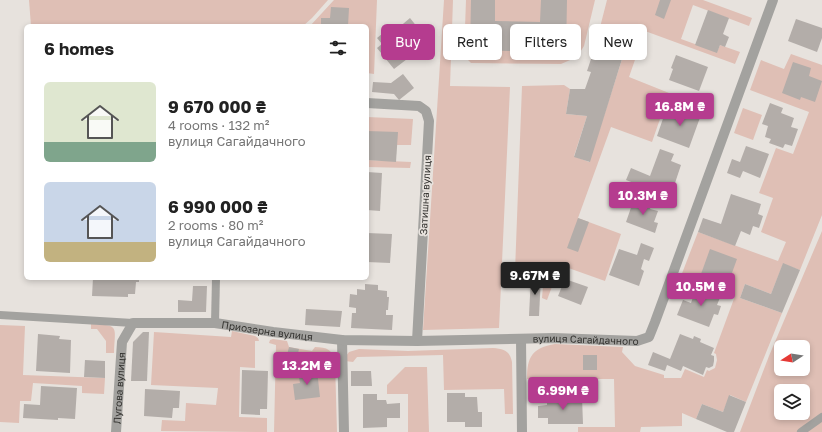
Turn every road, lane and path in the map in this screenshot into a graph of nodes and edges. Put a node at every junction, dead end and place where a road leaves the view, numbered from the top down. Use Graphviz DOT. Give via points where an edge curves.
graph roads {
  1 [pos="773,0"];
  2 [pos="369,103"];
  3 [pos="216,280"];
  4 [pos="0,314"];
  5 [pos="133,323"];
  6 [pos="215,323"];
  7 [pos="521,339"];
  8 [pos="342,340"];
  9 [pos="417,341"];
  10 [pos="822,417"];
  11 [pos="116,432"];
  12 [pos="344,432"];
  13 [pos="522,432"];
  14 [pos="801,432"];
  1 -- 7 [label="street, вулиця Сагайдачного" via="649,337 637,341"];
  2 -- 9 [label="street, Затишна вулиця" via="419,106 426,111 429,122"];
  3 -- 6 [label="lane"];
  4 -- 5 [label="lane"];
  5 -- 6 [label="street, Приозерна вулиця"];
  5 -- 11 [label="street, Лугова вулиця" via="122,342"];
  6 -- 8 [label="street, Приозерна вулиця"];
  7 -- 9 [label="street, Приозерна вулиця"];
  7 -- 13 [label="street, вулиця Сагайдачного"];
  8 -- 9 [label="street, Приозерна вулиця"];
  8 -- 12 [label="street"];
  10 -- 14 [label="lane"];
}
